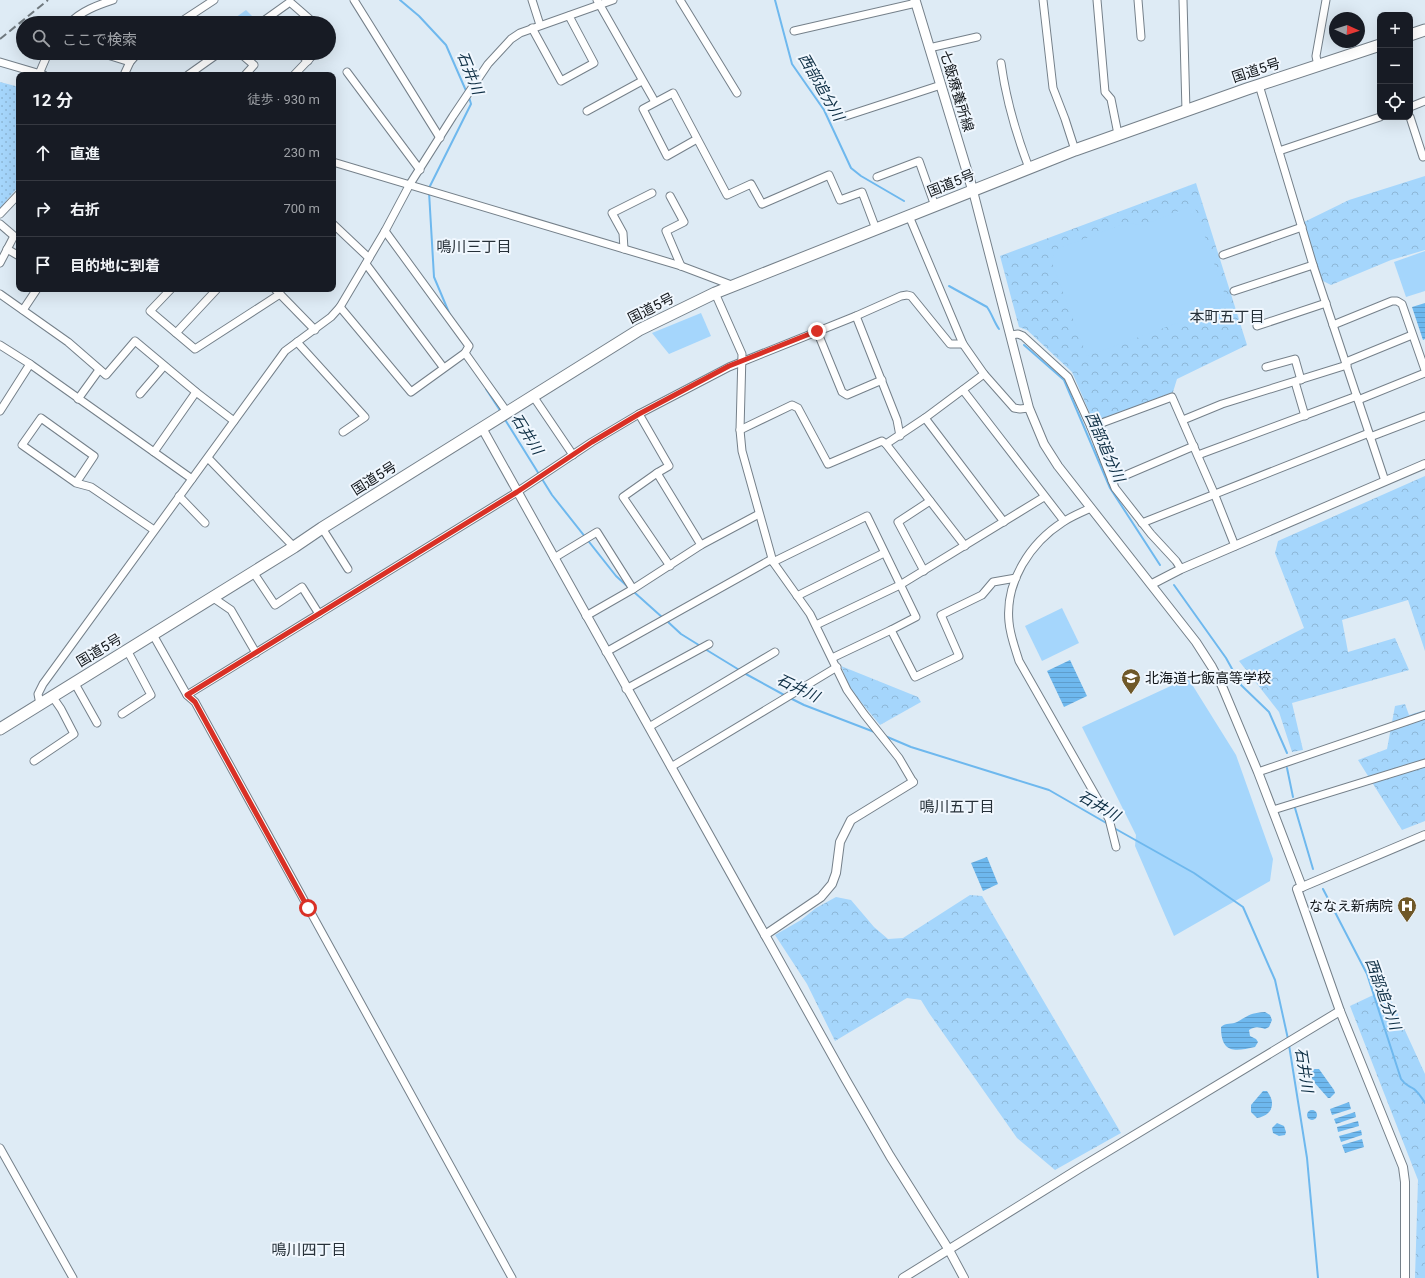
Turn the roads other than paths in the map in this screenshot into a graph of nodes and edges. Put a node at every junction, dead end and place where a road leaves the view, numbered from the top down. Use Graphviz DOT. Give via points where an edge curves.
graph roads {
  1 [pos="113,0"];
  2 [pos="214,0"];
  3 [pos="354,0"];
  4 [pos="532,0"];
  5 [pos="613,0"];
  6 [pos="680,0"];
  7 [pos="1043,0"];
  8 [pos="1097,0"];
  9 [pos="1138,0"];
  10 [pos="1183,0"];
  11 [pos="1326,0"];
  12 [pos="915,1"];
  13 [pos="598,2"];
  14 [pos="80,16"];
  15 [pos="190,16"];
  16 [pos="270,16"];
  17 [pos="306,16"];
  18 [pos="569,16"];
  19 [pos="540,25"];
  20 [pos="532,28"];
  21 [pos="1425,30"];
  22 [pos="794,31"];
  23 [pos="1413,34"];
  24 [pos="977,37"];
  25 [pos="1141,37"];
  26 [pos="1377,46"];
  27 [pos="929,48"];
  28 [pos="46,60"];
  29 [pos="124,60"];
  30 [pos="209,60"];
  31 [pos="248,60"];
  32 [pos="308,61"];
  33 [pos="0,62"];
  34 [pos="130,62"];
  35 [pos="1001,63"];
  36 [pos="1318,66"];
  37 [pos="35,72"];
  38 [pos="43,72"];
  39 [pos="125,72"];
  40 [pos="192,72"];
  41 [pos="248,72"];
  42 [pos="297,72"];
  43 [pos="347,72"];
  44 [pos="642,81"];
  45 [pos="941,85"];
  46 [pos="1258,85"];
  47 [pos="737,93"];
  48 [pos="1425,101"];
  49 [pos="655,102"];
  50 [pos="1413,106"];
  51 [pos="587,111"];
  52 [pos="1186,111"];
  53 [pos="846,116"];
  54 [pos="1377,118"];
  55 [pos="1411,120"];
  56 [pos="1118,134"];
  57 [pos="440,138"];
  58 [pos="697,139"];
  59 [pos="1075,150"];
  60 [pos="1279,151"];
  61 [pos="1425,156"];
  62 [pos="336,163"];
  63 [pos="1029,168"];
  64 [pos="420,170"];
  65 [pos="877,177"];
  66 [pos="410,184"];
  67 [pos="972,191"];
  68 [pos="652,193"];
  69 [pos="670,196"];
  70 [pos="16,197"];
  71 [pos="935,206"];
  72 [pos="0,214"];
  73 [pos="909,216"];
  74 [pos="0,224"];
  75 [pos="336,227"];
  76 [pos="1302,227"];
  77 [pos="876,229"];
  78 [pos="385,231"];
  79 [pos="7,248"];
  80 [pos="624,249"];
  81 [pos="16,254"];
  82 [pos="1223,255"];
  83 [pos="367,261"];
  84 [pos="0,263"];
  85 [pos="1314,265"];
  86 [pos="681,266"];
  87 [pos="734,286"];
  88 [pos="35,292"];
  89 [pos="168,292"];
  90 [pos="214,292"];
  91 [pos="276,292"];
  92 [pos="278,292"];
  93 [pos="1234,292"];
  94 [pos="715,293"];
  95 [pos="0,294"];
  96 [pos="1326,303"];
  97 [pos="340,307"];
  98 [pos="23,310"];
  99 [pos="856,316"];
  100 [pos="1333,325"];
  101 [pos="1258,326"];
  102 [pos="315,330"];
  103 [pos="817,331"];
  104 [pos="176,333"];
  105 [pos="1011,335"];
  106 [pos="1412,335"];
  107 [pos="297,342"];
  108 [pos="963,344"];
  109 [pos="0,345"];
  110 [pos="465,352"];
  111 [pos="742,361"];
  112 [pos="1346,363"];
  113 [pos="30,364"];
  114 [pos="164,366"];
  115 [pos="443,367"];
  116 [pos="1266,367"];
  117 [pos="99,370"];
  118 [pos="1425,372"];
  119 [pos="984,374"];
  120 [pos="882,380"];
  121 [pos="1298,381"];
  122 [pos="963,390"];
  123 [pos="196,392"];
  124 [pos="140,394"];
  125 [pos="533,396"];
  126 [pos="1358,398"];
  127 [pos="78,399"];
  128 [pos="1029,408"];
  129 [pos="0,410"];
  130 [pos="507,412"];
  131 [pos="639,414"];
  132 [pos="1305,416"];
  133 [pos="1425,416"];
  134 [pos="925,418"];
  135 [pos="1183,420"];
  136 [pos="234,422"];
  137 [pos="1091,427"];
  138 [pos="482,428"];
  139 [pos="740,430"];
  140 [pos="342,432"];
  141 [pos="1369,435"];
  142 [pos="900,436"];
  143 [pos="886,444"];
  144 [pos="1194,446"];
  145 [pos="154,452"];
  146 [pos="573,455"];
  147 [pos="1198,456"];
  148 [pos="208,458"];
  149 [pos="1425,464"];
  150 [pos="657,473"];
  151 [pos="192,479"];
  152 [pos="1112,481"];
  153 [pos="1385,481"];
  154 [pos="76,483"];
  155 [pos="517,492"];
  156 [pos="1214,493"];
  157 [pos="180,496"];
  158 [pos="1044,497"];
  159 [pos="930,501"];
  160 [pos="1091,508"];
  161 [pos="759,514"];
  162 [pos="1064,521"];
  163 [pos="1004,522"];
  164 [pos="205,523"];
  165 [pos="1142,523"];
  166 [pos="322,528"];
  167 [pos="154,530"];
  168 [pos="701,545"];
  169 [pos="964,546"];
  170 [pos="1235,546"];
  171 [pos="294,547"];
  172 [pos="884,553"];
  173 [pos="554,558"];
  174 [pos="773,560"];
  175 [pos="670,566"];
  176 [pos="348,569"];
  177 [pos="1181,570"];
  178 [pos="924,571"];
  179 [pos="253,572"];
  180 [pos="1016,578"];
  181 [pos="1152,584"];
  182 [pos="900,585"];
  183 [pos="633,589"];
  184 [pos="797,596"];
  185 [pos="212,597"];
  186 [pos="319,614"];
  187 [pos="586,616"];
  188 [pos="816,625"];
  189 [pos="892,630"];
  190 [pos="152,634"];
  191 [pos="709,644"];
  192 [pos="128,650"];
  193 [pos="606,652"];
  194 [pos="775,652"];
  195 [pos="256,653"];
  196 [pos="832,658"];
  197 [pos="837,667"];
  198 [pos="74,682"];
  199 [pos="626,689"];
  200 [pos="187,695"];
  201 [pos="52,696"];
  202 [pos="40,704"];
  203 [pos="122,714"];
  204 [pos="1425,716"];
  205 [pos="97,723"];
  206 [pos="649,727"];
  207 [pos="0,729"];
  208 [pos="34,761"];
  209 [pos="1425,763"];
  210 [pos="671,767"];
  211 [pos="1258,772"];
  212 [pos="914,782"];
  213 [pos="1273,810"];
  214 [pos="1425,835"];
  215 [pos="1116,847"];
  216 [pos="1302,887"];
  217 [pos="765,935"];
  218 [pos="1340,1011"];
  219 [pos="0,1148"];
  220 [pos="949,1250"];
  221 [pos="73,1278"];
  222 [pos="512,1278"];
  223 [pos="903,1278"];
  224 [pos="964,1278"];
  225 [pos="1405,1278"];
  1 -- 14 [label="street"];
  2 -- 15 [label="street"];
  3 -- 57 [label="street"];
  4 -- 19 [label="street"];
  5 -- 13 [label="street"];
  6 -- 47 [label="street"];
  7 -- 59 [label="street" via="1053,88"];
  8 -- 56 [label="street" via="1105,92 1111,100"];
  9 -- 25 [label="street"];
  10 -- 52 [label="street"];
  11 -- 36 [label="street" via="1316,56"];
  12 -- 22 [label="street"];
  12 -- 27 [label="main road, 七飯療養所線"];
  13 -- 18 [label="street"];
  13 -- 44 [label="street"];
  16 -- 17 [label="street" via="290,2"];
  18 -- 19 [label="street"];
  18 -- 20 [label="street" via="594,63 561,81"];
  19 -- 20 [label="street"];
  20 -- 57 [label="street" via="510,39 488,64"];
  21 -- 23 [label="highway"];
  24 -- 27 [label="street"];
  26 -- 36 [label="highway, 国道5号"];
  27 -- 45 [label="main road, 七飯療養所線"];
  28 -- 38 [label="street"];
  29 -- 34 [label="street"];
  30 -- 40 [label="street"];
  31 -- 41 [label="street" via="254,65"];
  32 -- 42 [label="street"];
  33 -- 37 [label="street"];
  34 -- 39 [label="street"];
  35 -- 63 [label="street" via="1004,87"];
  36 -- 46 [label="highway, 国道5号"];
  43 -- 64 [label="street"];
  44 -- 49 [label="street"];
  44 -- 51 [label="street"];
  45 -- 53 [label="street"];
  45 -- 67 [label="main road, 七飯療養所線"];
  46 -- 52 [label="highway, 国道5号"];
  46 -- 60 [label="street"];
  48 -- 50 [label="street"];
  49 -- 58 [label="street" via="673,93"];
  49 -- 58 [label="street" via="643,109 667,156"];
  52 -- 56 [label="highway, 国道5号"];
  54 -- 60 [label="street"];
  55 -- 61 [label="street" via="1423,157"];
  56 -- 59 [label="highway, 国道5号"];
  57 -- 64 [label="street"];
  58 -- 77 [label="street" via="728,195 750,184 762,204 829,175 840,200 862,192"];
  59 -- 63 [label="highway, 国道5号"];
  60 -- 76 [label="street"];
  62 -- 66 [label="street"];
  63 -- 67 [label="highway, 国道5号"];
  64 -- 66 [label="street"];
  65 -- 71 [label="street" via="919,161"];
  66 -- 78 [label="street"];
  66 -- 80 [label="street"];
  67 -- 71 [label="highway, 国道5号"];
  67 -- 105 [label="street"];
  68 -- 80 [label="street" via="612,213 623,233"];
  69 -- 86 [label="street" via="684,222 666,232"];
  70 -- 72 [label="street"];
  71 -- 73 [label="highway, 国道5号"];
  73 -- 77 [label="highway, 国道5号"];
  73 -- 108 [label="street"];
  74 -- 79 [label="street" via="14,236"];
  75 -- 83 [label="street"];
  76 -- 82 [label="street"];
  76 -- 85 [label="street"];
  77 -- 87 [label="highway, 国道5号"];
  78 -- 83 [label="street"];
  78 -- 110 [label="street" via="469,346"];
  79 -- 81 [label="street"];
  79 -- 84 [label="street"];
  80 -- 86 [label="street"];
  83 -- 97 [label="street"];
  83 -- 115 [label="street"];
  85 -- 93 [label="street"];
  85 -- 96 [label="street"];
  86 -- 87 [label="street"];
  87 -- 94 [label="highway, 国道5号"];
  88 -- 98 [label="street"];
  89 -- 104 [label="street" via="150,311"];
  90 -- 104 [label="street"];
  91 -- 104 [label="street" via="195,349"];
  92 -- 102 [label="street"];
  94 -- 111 [label="street" via="742,354"];
  94 -- 125 [label="highway, 国道5号" via="639,330"];
  95 -- 98 [label="street"];
  96 -- 100 [label="street"];
  96 -- 101 [label="street"];
  97 -- 102 [label="street" via="331,318"];
  97 -- 115 [label="street" via="411,392"];
  98 -- 117 [label="street" via="68,342"];
  99 -- 103 [label="street"];
  99 -- 108 [label="street" via="901,296 911,296 950,344"];
  99 -- 120 [label="street"];
  100 -- 106 [label="street" via="1397,301 1402,304"];
  100 -- 112 [label="street"];
  102 -- 107 [label="street"];
  103 -- 111 [label="street"];
  103 -- 120 [label="street" via="842,392 847,395"];
  105 -- 128 [label="street"];
  105 -- 137 [label="street" via="1023,336 1068,377"];
  106 -- 112 [label="street"];
  106 -- 118 [label="street"];
  107 -- 136 [label="street" via="285,351"];
  107 -- 140 [label="street" via="365,417"];
  108 -- 119 [label="street"];
  109 -- 113 [label="street"];
  110 -- 115 [label="street"];
  110 -- 130 [label="street"];
  111 -- 131 [label="street"];
  111 -- 139 [label="street"];
  112 -- 121 [label="street"];
  112 -- 126 [label="street"];
  113 -- 127 [label="street"];
  113 -- 129 [label="street"];
  114 -- 117 [label="street" via="135,341 106,374"];
  114 -- 123 [label="street"];
  114 -- 124 [label="street"];
  116 -- 121 [label="street" via="1295,359"];
  117 -- 127 [label="street"];
  118 -- 126 [label="street"];
  119 -- 122 [label="street"];
  119 -- 128 [label="street" via="1014,408"];
  120 -- 142 [label="street" via="897,420"];
  121 -- 132 [label="street"];
  121 -- 135 [label="street" via="1222,404"];
  122 -- 134 [label="street"];
  122 -- 158 [label="street"];
  123 -- 136 [label="street"];
  123 -- 145 [label="street"];
  125 -- 130 [label="highway, 国道5号"];
  125 -- 146 [label="street"];
  126 -- 132 [label="street"];
  126 -- 141 [label="street"];
  127 -- 145 [label="street"];
  128 -- 160 [label="street" via="1044,444"];
  130 -- 138 [label="highway, 国道5号"];
  131 -- 146 [label="street"];
  131 -- 150 [label="street" via="669,466"];
  132 -- 147 [label="street"];
  133 -- 141 [label="street"];
  134 -- 142 [label="street"];
  134 -- 163 [label="street"];
  135 -- 137 [label="street" via="1172,397"];
  135 -- 144 [label="street"];
  136 -- 148 [label="street"];
  137 -- 152 [label="street"];
  138 -- 155 [label="street"];
  138 -- 166 [label="highway, 国道5号"];
  139 -- 143 [label="street" via="792,405 798,408 828,464 882,442"];
  139 -- 161 [label="street" via="742,451"];
  141 -- 153 [label="street"];
  141 -- 156 [label="street"];
  142 -- 143 [label="street"];
  143 -- 159 [label="street"];
  144 -- 147 [label="street"];
  144 -- 152 [label="street"];
  145 -- 151 [label="street"];
  146 -- 155 [label="street"];
  147 -- 156 [label="street"];
  148 -- 151 [label="street"];
  148 -- 171 [label="street"];
  149 -- 153 [label="street"];
  150 -- 168 [label="street"];
  150 -- 175 [label="street" via="623,497"];
  151 -- 157 [label="street"];
  152 -- 165 [label="street"];
  153 -- 170 [label="street"];
  154 -- 154 [label="street" via="94,456 41,418 22,445"];
  154 -- 167 [label="street" via="91,487"];
  155 -- 173 [label="street"];
  155 -- 186 [label="street"];
  156 -- 165 [label="street"];
  156 -- 170 [label="street"];
  157 -- 164 [label="street"];
  157 -- 167 [label="street"];
  158 -- 162 [label="street"];
  158 -- 163 [label="street"];
  159 -- 169 [label="street"];
  159 -- 178 [label="street" via="898,522"];
  160 -- 162 [label="street"];
  160 -- 181 [label="street"];
  161 -- 168 [label="street"];
  161 -- 174 [label="street"];
  162 -- 180 [label="street" via="1042,538"];
  163 -- 169 [label="street"];
  165 -- 177 [label="street"];
  166 -- 171 [label="highway, 国道5号"];
  166 -- 176 [label="street"];
  167 -- 202 [label="street" via="43,684 38,694"];
  168 -- 175 [label="street"];
  169 -- 178 [label="street"];
  170 -- 177 [label="street"];
  171 -- 179 [label="highway, 国道5号"];
  172 -- 174 [label="street" via="867,516"];
  172 -- 182 [label="street"];
  172 -- 184 [label="street"];
  173 -- 183 [label="street" via="597,532"];
  173 -- 187 [label="street"];
  174 -- 184 [label="street"];
  174 -- 193 [label="street"];
  175 -- 183 [label="street"];
  177 -- 181 [label="street"];
  178 -- 182 [label="street"];
  179 -- 185 [label="highway, 国道5号"];
  179 -- 186 [label="street" via="275,605 302,587"];
  180 -- 189 [label="street" via="993,582 982,595 941,615 959,656 915,677"];
  180 -- 215 [label="street" via="1009,607 1009,622 1019,661 1109,819"];
  181 -- 211 [label="street" via="1212,667"];
  182 -- 188 [label="street"];
  182 -- 189 [label="street" via="916,617"];
  183 -- 187 [label="street"];
  184 -- 188 [label="street"];
  185 -- 190 [label="highway, 国道5号"];
  185 -- 195 [label="street" via="230,610"];
  186 -- 195 [label="street"];
  187 -- 193 [label="street"];
  188 -- 196 [label="street"];
  189 -- 196 [label="street"];
  190 -- 192 [label="highway, 国道5号"];
  190 -- 200 [label="street"];
  191 -- 199 [label="street"];
  192 -- 198 [label="highway, 国道5号"];
  192 -- 203 [label="street" via="151,695"];
  193 -- 199 [label="street"];
  194 -- 206 [label="street"];
  195 -- 200 [label="street"];
  196 -- 197 [label="street"];
  197 -- 210 [label="street"];
  197 -- 212 [label="street" via="847,690 899,758"];
  198 -- 201 [label="highway, 国道5号"];
  198 -- 205 [label="street"];
  199 -- 206 [label="street"];
  200 -- 222 [label="street" via="195,702"];
  201 -- 202 [label="highway, 国道5号"];
  201 -- 208 [label="street" via="74,734"];
  202 -- 207 [label="highway, 国道5号"];
  204 -- 211 [label="street"];
  206 -- 210 [label="street"];
  209 -- 213 [label="street"];
  210 -- 217 [label="street"];
  211 -- 213 [label="street"];
  212 -- 217 [label="street" via="851,820 840,842 832,884 821,897"];
  213 -- 216 [label="street"];
  214 -- 216 [label="street"];
  216 -- 218 [label="street" via="1297,890"];
  217 -- 220 [label="street" via="890,1156"];
  218 -- 220 [label="street"];
  218 -- 225 [label="street" via="1403,1167"];
  219 -- 221 [label="street"];
  220 -- 223 [label="street"];
  220 -- 224 [label="street"];
}
